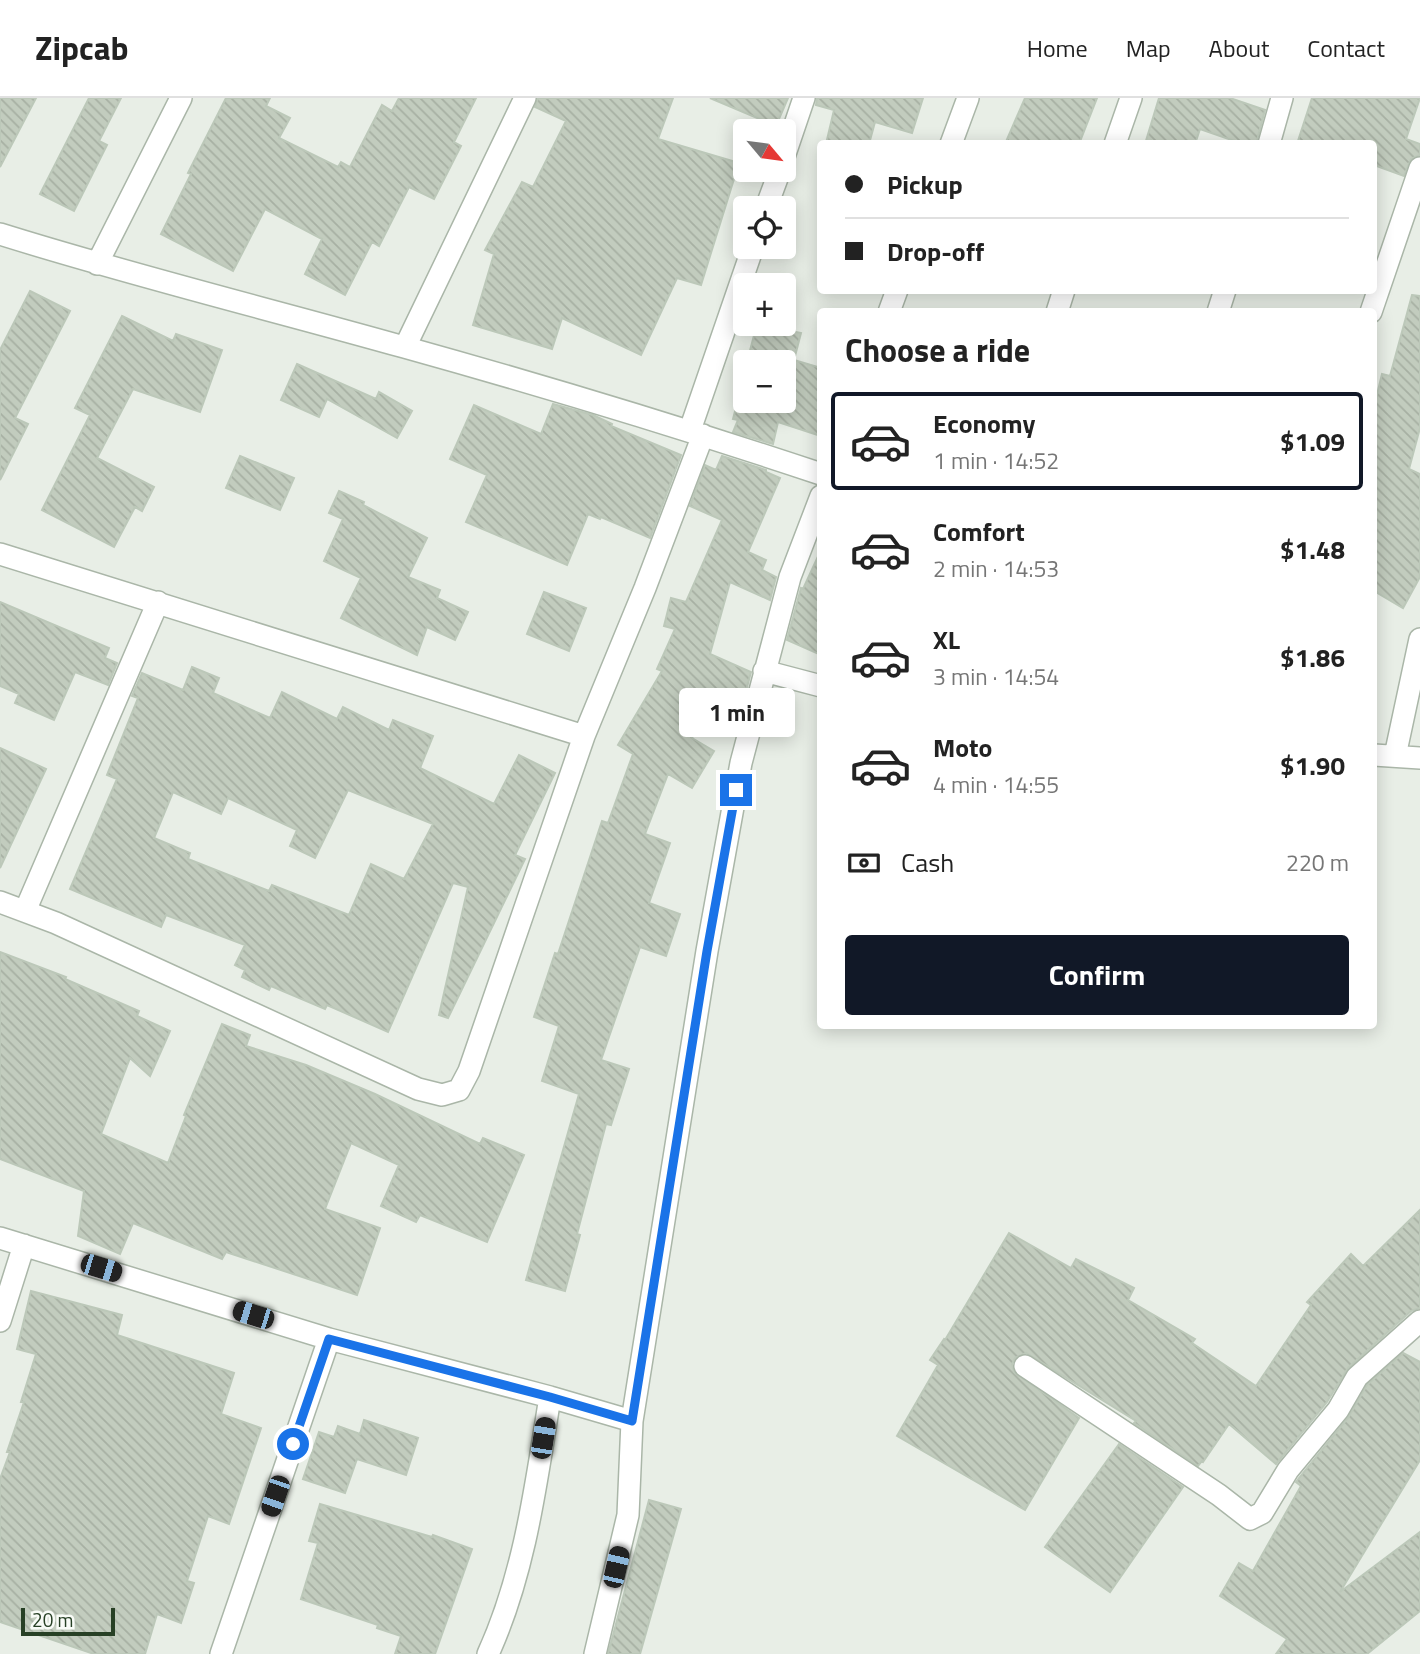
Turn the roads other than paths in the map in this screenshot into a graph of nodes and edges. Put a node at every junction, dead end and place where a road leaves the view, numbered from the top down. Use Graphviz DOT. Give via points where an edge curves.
graph roads {
  1 [pos="181,98"];
  2 [pos="525,98"];
  3 [pos="804,98"];
  4 [pos="968,98"];
  5 [pos="1131,98"];
  6 [pos="1282,98"];
  7 [pos="796,122"];
  8 [pos="952,140"];
  9 [pos="1116,140"];
  10 [pos="1270,140"];
  11 [pos="1420,168"];
  12 [pos="0,234"];
  13 [pos="749,259"];
  14 [pos="97,264"];
  15 [pos="1372,308"];
  16 [pos="405,347"];
  17 [pos="696,433"];
  18 [pos="817,473"];
  19 [pos="817,506"];
  20 [pos="0,554"];
  21 [pos="158,602"];
  22 [pos="1420,639"];
  23 [pos="764,671"];
  24 [pos="817,685"];
  25 [pos="584,736"];
  26 [pos="1384,755"];
  27 [pos="1420,758"];
  28 [pos="0,902"];
  29 [pos="25,911"];
  30 [pos="0,1238"];
  31 [pos="24,1245"];
  32 [pos="0,1321"];
  33 [pos="1420,1321"];
  34 [pos="329,1339"];
  35 [pos="1025,1366"];
  36 [pos="550,1397"];
  37 [pos="632,1421"];
  38 [pos="221,1654"];
  39 [pos="488,1654"];
  40 [pos="595,1654"];
  1 -- 14 [label="street"];
  2 -- 16 [label="street"];
  3 -- 7 [label="street"];
  4 -- 8 [label="street"];
  5 -- 9 [label="street"];
  6 -- 10 [label="street"];
  11 -- 15 [label="street"];
  12 -- 14 [label="street"];
  13 -- 17 [label="street"];
  14 -- 16 [label="street"];
  16 -- 17 [label="street"];
  17 -- 18 [label="street"];
  17 -- 25 [label="street" via="645,588"];
  19 -- 23 [label="street" via="790,577"];
  20 -- 21 [label="street"];
  21 -- 25 [label="street"];
  21 -- 29 [label="street"];
  22 -- 26 [label="street"];
  23 -- 24 [label="street"];
  23 -- 37 [label="street" via="741,763 707,951"];
  25 -- 29 [label="street" via="459,1090 442,1095 418,1088"];
  26 -- 27 [label="street"];
  28 -- 29 [label="street"];
  30 -- 31 [label="street"];
  31 -- 32 [label="street"];
  31 -- 34 [label="street"];
  33 -- 35 [label="street" via="1357,1377 1262,1513 1250,1519"];
  34 -- 36 [label="street"];
  34 -- 38 [label="street"];
  36 -- 37 [label="street"];
  36 -- 39 [label="street" via="523,1552"];
  37 -- 40 [label="street" via="628,1515"];
}
